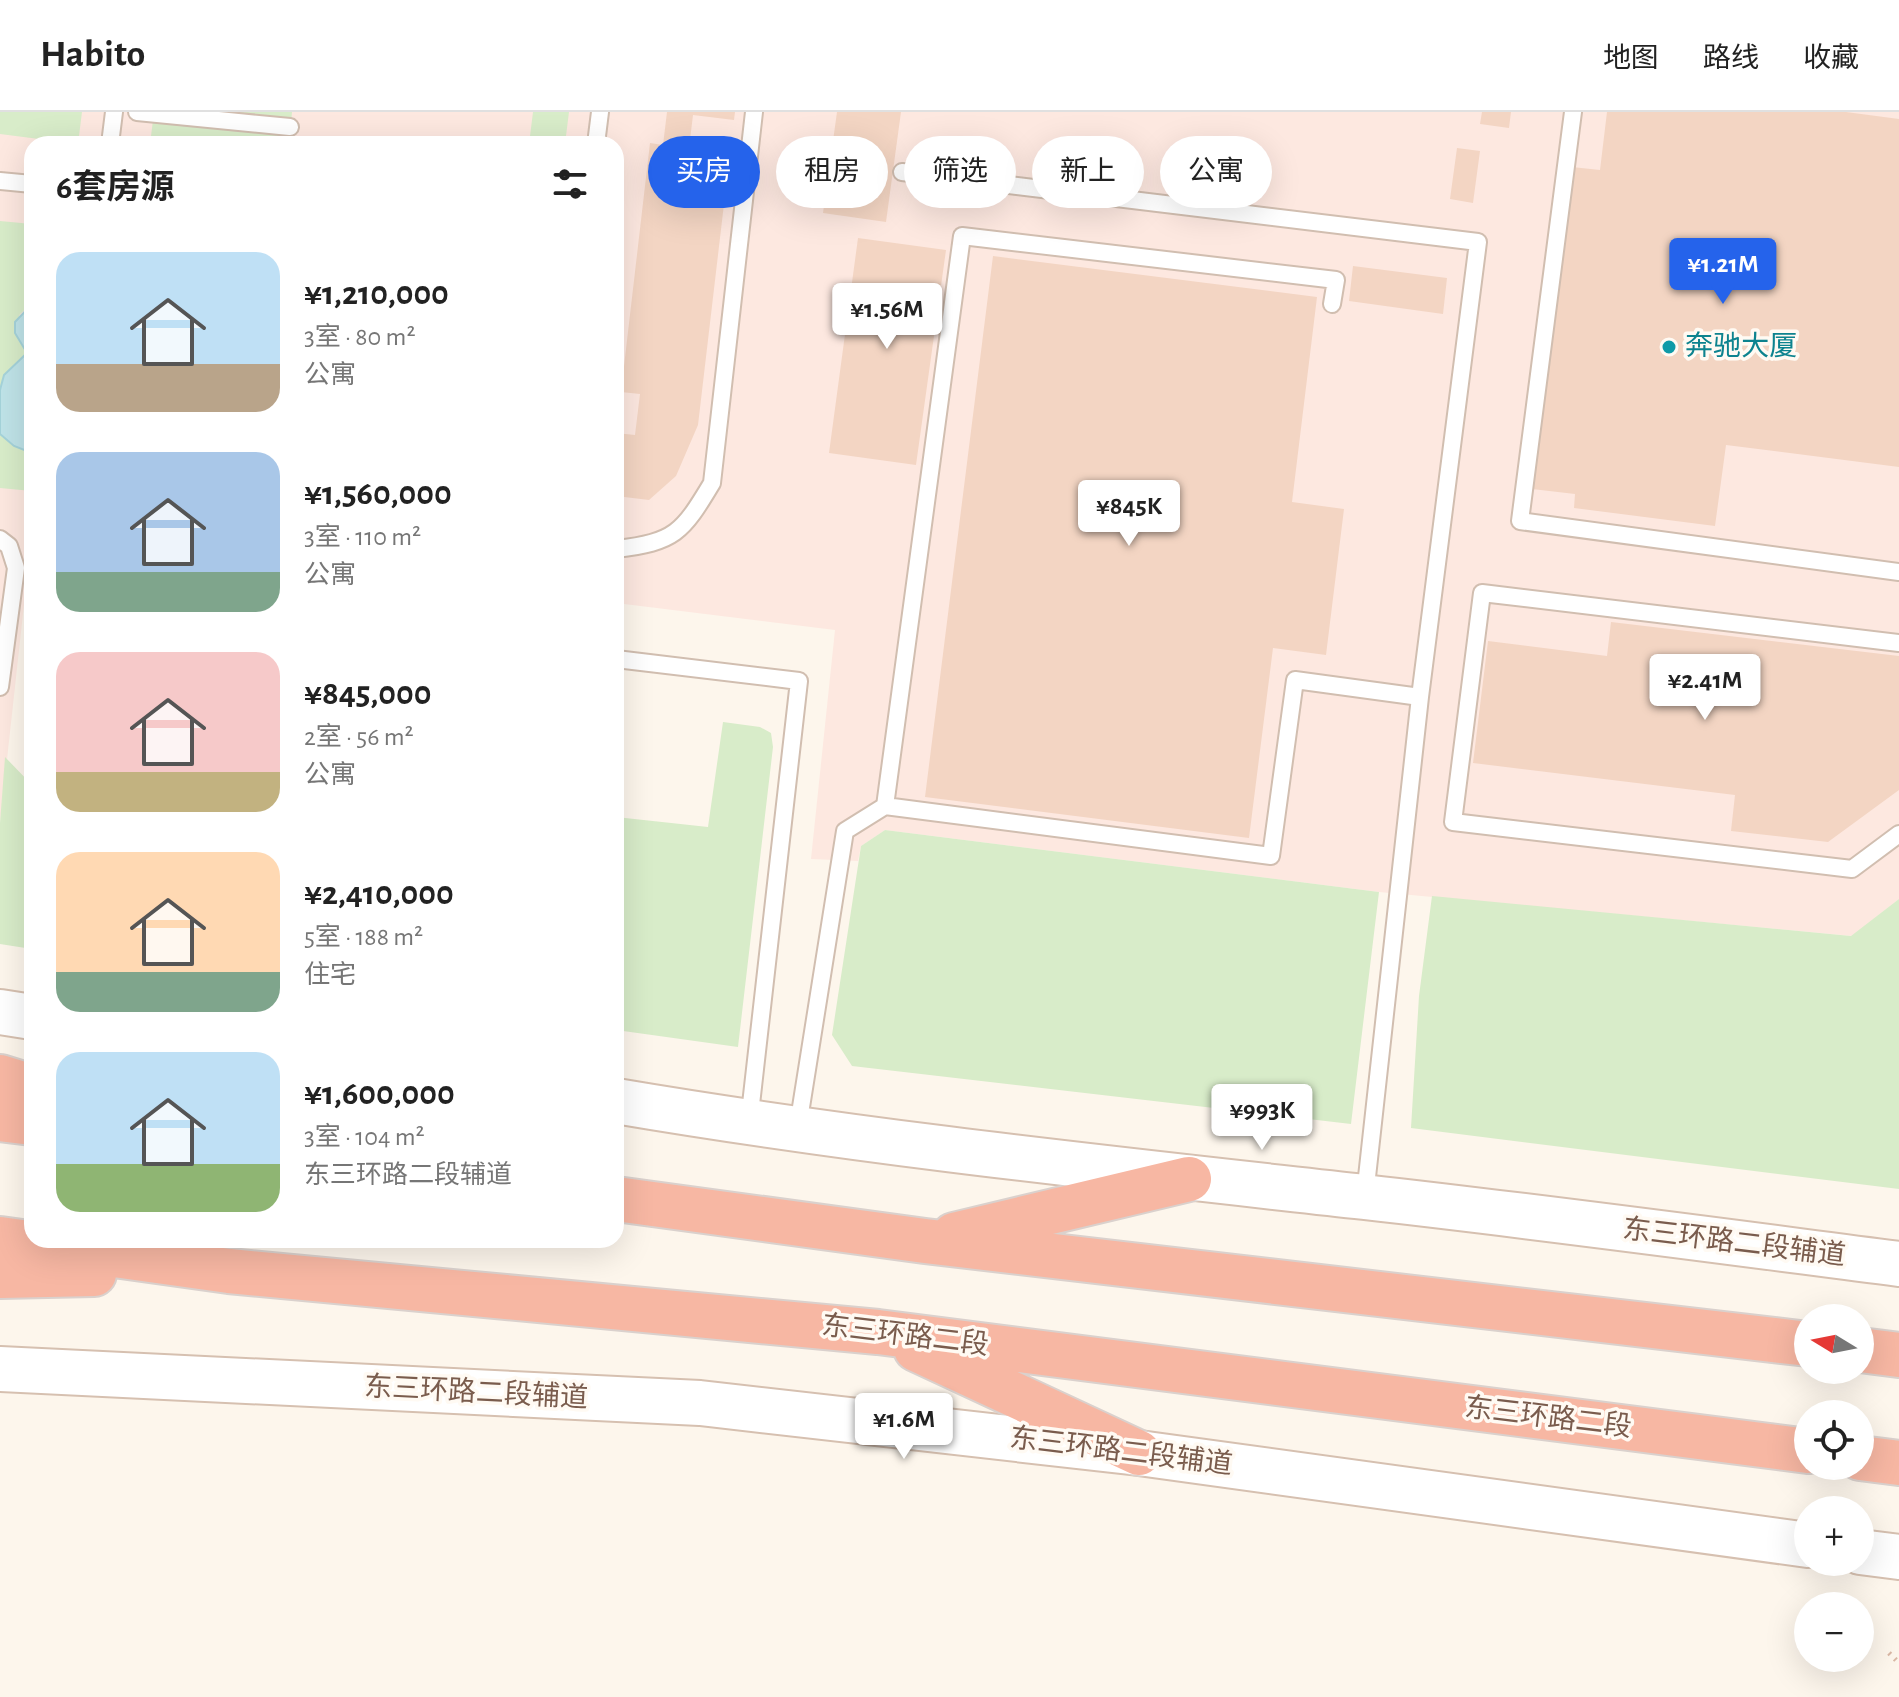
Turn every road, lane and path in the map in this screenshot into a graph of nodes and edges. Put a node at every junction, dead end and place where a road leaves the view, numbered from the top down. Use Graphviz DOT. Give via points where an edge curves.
graph roads {
  1 [pos="114,112"];
  2 [pos="137,112"];
  3 [pos="600,112"];
  4 [pos="754,112"];
  5 [pos="1573,112"];
  6 [pos="290,127"];
  7 [pos="111,136"];
  8 [pos="597,136"];
  9 [pos="902,172"];
  10 [pos="0,181"];
  11 [pos="24,183"];
  12 [pos="1332,304"];
  13 [pos="0,539"];
  14 [pos="624,548"];
  15 [pos="1899,572"];
  16 [pos="1899,643"];
  17 [pos="624,660"];
  18 [pos="0,687"];
  19 [pos="1420,697"];
  20 [pos="885,806"];
  21 [pos="1899,834"];
  22 [pos="0,1012"];
  23 [pos="24,1016"];
  24 [pos="0,1077"];
  25 [pos="24,1084"];
  26 [pos="624,1102"];
  27 [pos="0,1119"];
  28 [pos="24,1122"];
  29 [pos="749,1123"];
  30 [pos="798,1129"];
  31 [pos="1189,1179"];
  32 [pos="1365,1197"];
  33 [pos="624,1200"];
  34 [pos="0,1239"];
  35 [pos="925,1241"];
  36 [pos="24,1242"];
  37 [pos="64,1248"];
  38 [pos="1899,1264"];
  39 [pos="229,1271"];
  40 [pos="0,1276"];
  41 [pos="878,1332"];
  42 [pos="1794,1342"];
  43 [pos="1874,1352"];
  44 [pos="1899,1355"];
  45 [pos="0,1369"];
  46 [pos="1794,1449"];
  47 [pos="1139,1453"];
  48 [pos="1874,1460"];
  49 [pos="1899,1463"];
  50 [pos="1794,1543"];
  51 [pos="1874,1554"];
  52 [pos="1899,1557"];
  53 [pos="1889,1653"];
  54 [pos="1899,1663"];
  1 -- 7 [label="lane"];
  2 -- 6 [label="lane"];
  3 -- 8 [label="lane"];
  4 -- 14 [label="lane" via="712,483 689,522 656,545"];
  5 -- 15 [label="lane" via="1520,521"];
  9 -- 19 [label="lane" via="1478,242"];
  10 -- 11 [label="lane"];
  12 -- 20 [label="lane" via="1336,280 962,236"];
  13 -- 18 [label="lane" via="9,546 16,568"];
  16 -- 21 [label="lane" via="1482,593 1453,822 1852,869"];
  17 -- 29 [label="lane" via="799,681"];
  19 -- 20 [label="lane" via="1295,680 1271,856"];
  19 -- 32 [label="lane"];
  20 -- 30 [label="lane" via="845,831"];
  22 -- 23 [label="main road"];
  24 -- 25 [label="highway"];
  26 -- 29 [label="main road, 东三环路二段辅道"];
  27 -- 28 [label="highway"];
  29 -- 30 [label="main road, 东三环路二段辅道"];
  30 -- 31 [label="main road, 东三环路二段辅道"];
  31 -- 32 [label="main road, 东三环路二段辅道"];
  31 -- 35 [label="highway"];
  32 -- 38 [label="main road, 东三环路二段辅道"];
  33 -- 35 [label="highway"];
  34 -- 36 [label="highway, 东三环路二段"];
  35 -- 42 [label="highway"];
  37 -- 39 [label="highway, 东三环路二段"];
  39 -- 40 [label="highway"];
  39 -- 41 [label="highway, 东三环路二段"];
  41 -- 46 [label="highway, 东三环路二段"];
  41 -- 47 [label="highway"];
  43 -- 44 [label="highway"];
  45 -- 47 [label="main road, 东三环路二段辅道" via="700,1403"];
  47 -- 50 [label="main road, 东三环路二段辅道"];
  48 -- 49 [label="highway"];
  51 -- 52 [label="main road"];
  53 -- 54 [label="path"];
}
